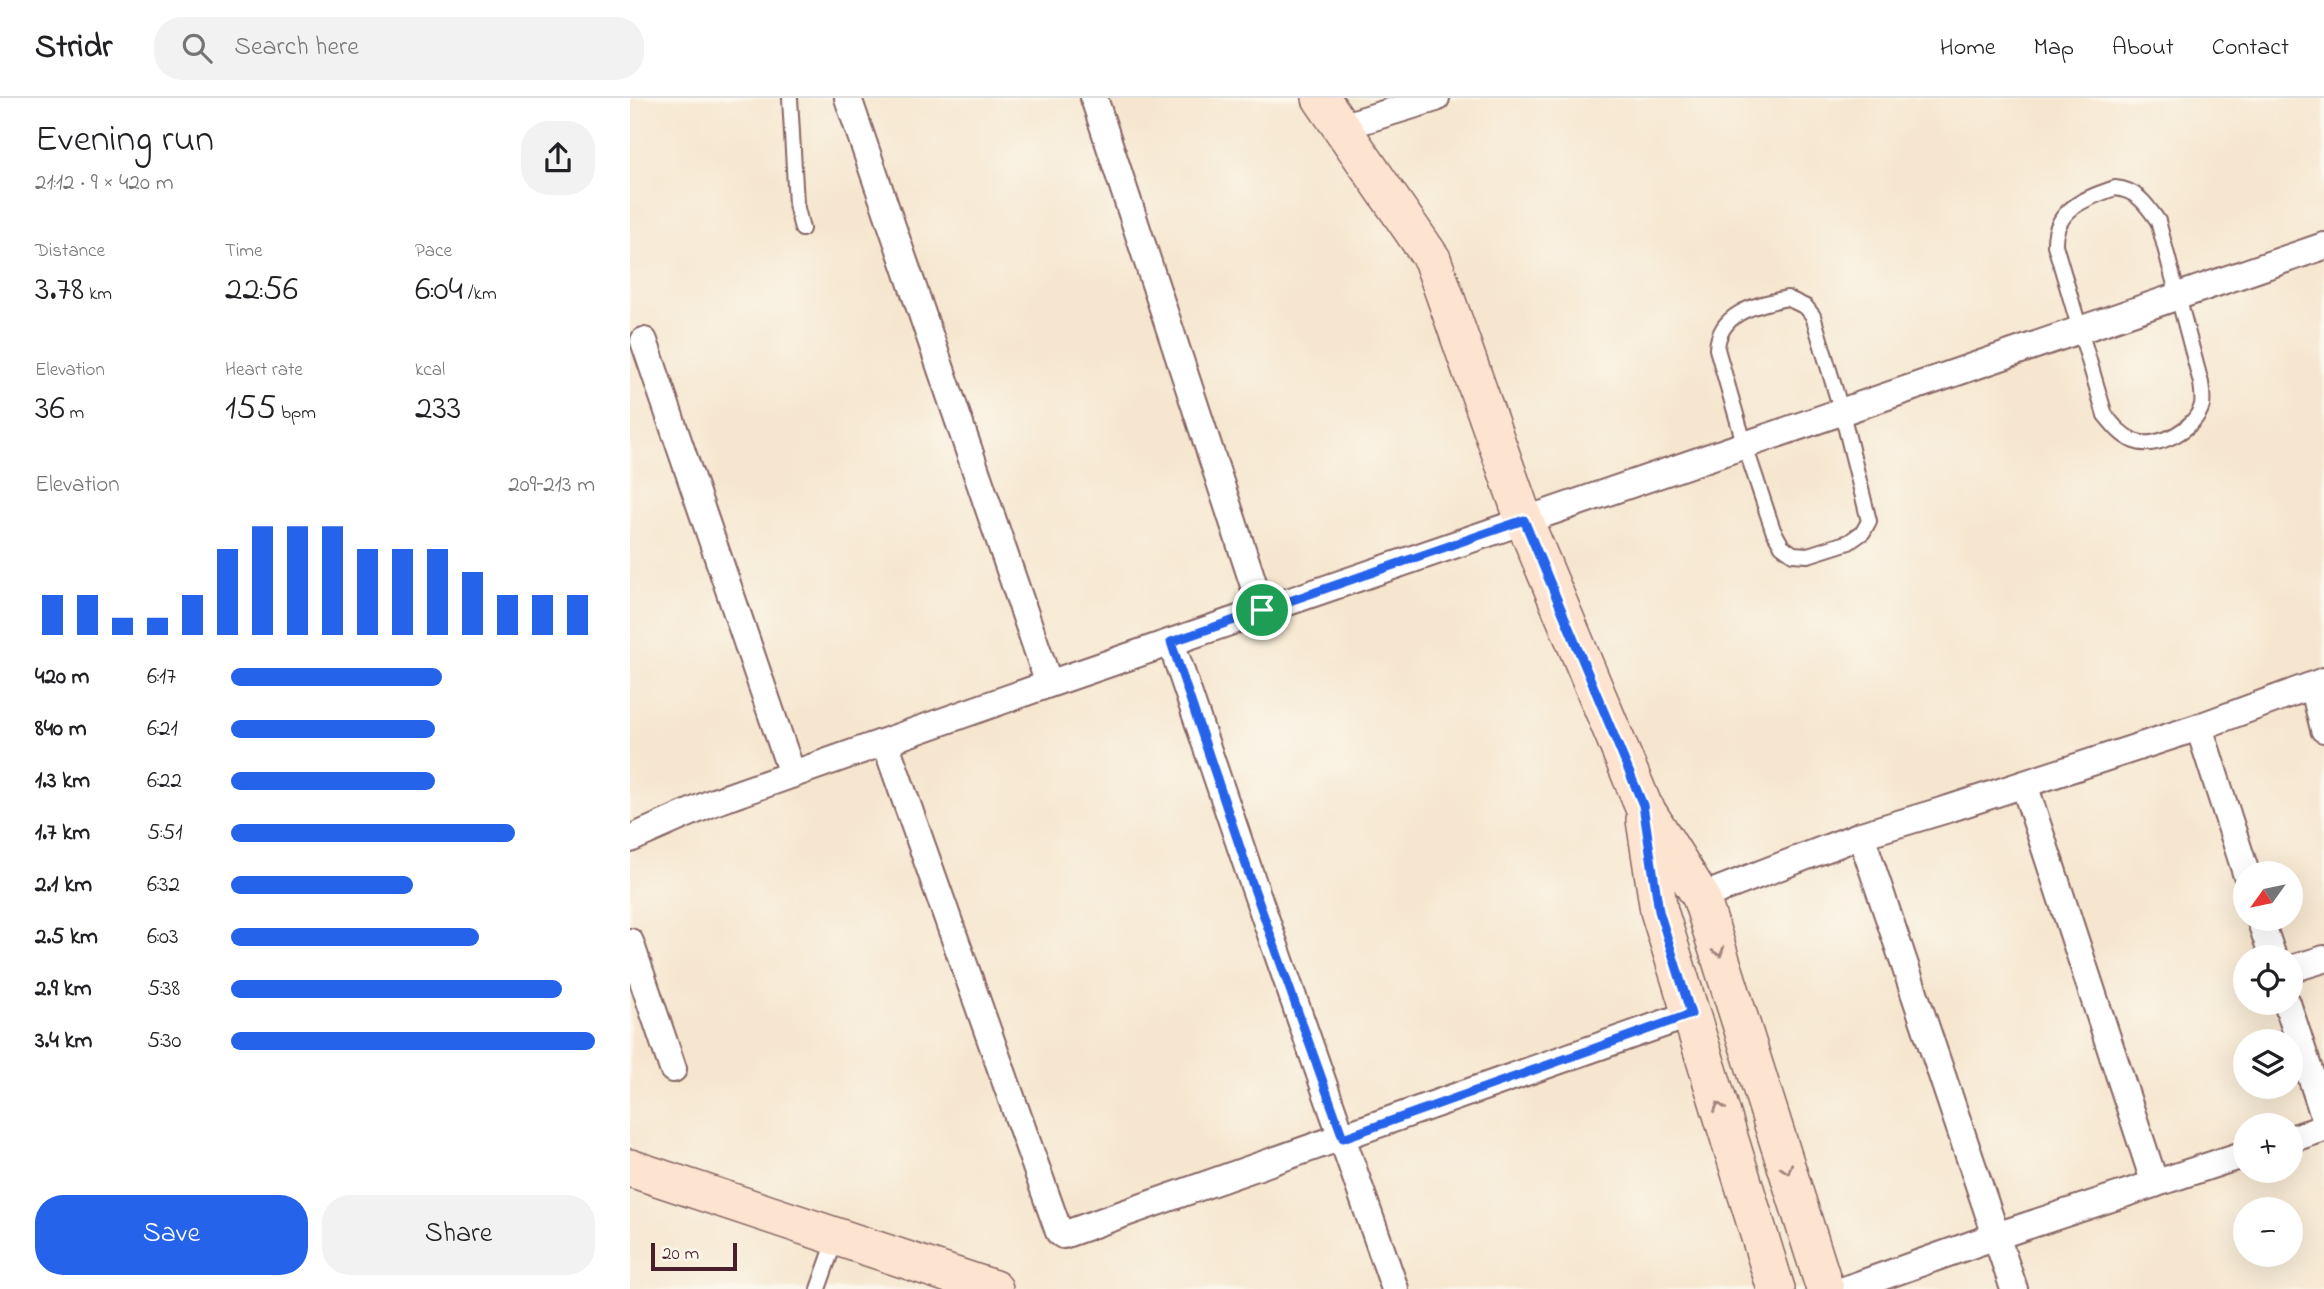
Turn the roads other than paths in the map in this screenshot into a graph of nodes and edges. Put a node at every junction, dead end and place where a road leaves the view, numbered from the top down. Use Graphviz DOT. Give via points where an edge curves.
graph roads {
  1 [pos="790,98"];
  2 [pos="848,98"];
  3 [pos="1094,98"];
  4 [pos="1436,98"];
  5 [pos="1331,112"];
  6 [pos="802,229"];
  7 [pos="2324,246"];
  8 [pos="2179,296"];
  9 [pos="2081,330"];
  10 [pos="644,341"];
  11 [pos="1842,412"];
  12 [pos="1745,446"];
  13 [pos="1524,520"];
  14 [pos="1262,610"];
  15 [pos="1171,642"];
  16 [pos="2319,683"];
  17 [pos="1049,684"];
  18 [pos="2199,727"];
  19 [pos="2324,729"];
  20 [pos="886,742"];
  21 [pos="792,774"];
  22 [pos="2024,784"];
  23 [pos="1643,805"];
  24 [pos="1861,835"];
  25 [pos="630,839"];
  26 [pos="2242,861"];
  27 [pos="1701,897"];
  28 [pos="630,942"];
  29 [pos="2324,959"];
  30 [pos="2303,965"];
  31 [pos="1691,1014"];
  32 [pos="2293,1015"];
  33 [pos="2315,1056"];
  34 [pos="673,1069"];
  35 [pos="2324,1116"];
  36 [pos="2324,1128"];
  37 [pos="2303,1135"];
  38 [pos="1343,1138"];
  39 [pos="2233,1158"];
  40 [pos="630,1168"];
  41 [pos="2155,1184"];
  42 [pos="836,1236"];
  43 [pos="1997,1237"];
  44 [pos="818,1289"];
  45 [pos="994,1289"];
  46 [pos="1395,1289"];
  47 [pos="1776,1289"];
  48 [pos="1825,1289"];
  49 [pos="1846,1289"];
  50 [pos="2014,1289"];
  1 -- 6 [label="lane" via="796,204"];
  2 -- 17 [label="street"];
  3 -- 14 [label="street"];
  4 -- 5 [label="street"];
  5 -- 13 [label="main road" via="1432,259"];
  7 -- 8 [label="street"];
  8 -- 9 [label="street"];
  8 -- 9 [label="lane" via="2158,221 2144,200 2115,188 2090,196 2059,220 2055,231 2055,245"];
  8 -- 9 [label="lane" via="2202,383 2202,404 2194,421 2153,442 2136,442 2118,431 2105,415"];
  9 -- 11 [label="street"];
  10 -- 21 [label="street"];
  11 -- 12 [label="street"];
  11 -- 12 [label="lane" via="1869,521 1849,542 1808,555 1793,554 1782,546"];
  11 -- 12 [label="lane" via="1813,316 1806,307 1787,298 1758,304 1733,317 1718,335 1717,349"];
  12 -- 13 [label="street"];
  13 -- 14 [label="street"];
  13 -- 23 [label="main road"];
  14 -- 15 [label="street"];
  15 -- 17 [label="street"];
  15 -- 38 [label="street"];
  16 -- 18 [label="street"];
  16 -- 19 [label="street"];
  17 -- 20 [label="street"];
  18 -- 22 [label="street"];
  18 -- 26 [label="street"];
  20 -- 21 [label="street"];
  20 -- 38 [label="street" via="1059,1232 1068,1235"];
  21 -- 25 [label="street"];
  22 -- 24 [label="street"];
  22 -- 41 [label="street"];
  23 -- 27 [label="main road"];
  23 -- 31 [label="main road" via="1659,911"];
  24 -- 27 [label="street"];
  24 -- 43 [label="street"];
  27 -- 48 [label="main road, one-way"];
  28 -- 34 [label="street"];
  29 -- 30 [label="street"];
  31 -- 38 [label="street"];
  47 -- 31 [label="main road, one-way"];
  32 -- 33 [label="street"];
  33 -- 35 [label="street"];
  36 -- 37 [label="street"];
  38 -- 46 [label="street"];
  39 -- 41 [label="street"];
  40 -- 42 [label="main road"];
  41 -- 43 [label="street"];
  42 -- 44 [label="lane"];
  42 -- 45 [label="main road"];
  43 -- 49 [label="street"];
  43 -- 50 [label="street"];
}
